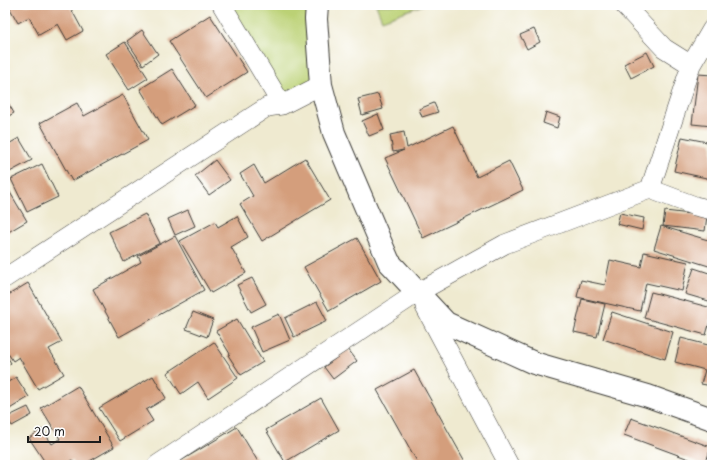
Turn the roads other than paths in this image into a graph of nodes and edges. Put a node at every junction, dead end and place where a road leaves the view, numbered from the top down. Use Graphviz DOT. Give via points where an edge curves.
graph roads {
  1 [pos="222,5"];
  2 [pos="317,5"];
  3 [pos="624,5"];
  4 [pos="712,28"];
  5 [pos="692,66"];
  6 [pos="321,85"];
  7 [pos="282,105"];
  8 [pos="650,189"];
  9 [pos="712,210"];
  10 [pos="5,278"];
  11 [pos="417,293"];
  12 [pos="712,419"];
  13 [pos="157,465"];
  14 [pos="509,465"];
  1 -- 7 [label="street"];
  2 -- 6 [label="main road"];
  3 -- 5 [label="street" via="664,48"];
  4 -- 5 [label="street"];
  5 -- 8 [label="street"];
  6 -- 7 [label="street"];
  6 -- 11 [label="main road" via="334,133 390,262"];
  7 -- 10 [label="street" via="267,107"];
  8 -- 9 [label="street"];
  8 -- 11 [label="street" via="505,244"];
  11 -- 12 [label="main road" via="446,324 534,363 648,396"];
  11 -- 13 [label="street"];
  11 -- 14 [label="street"];
}
